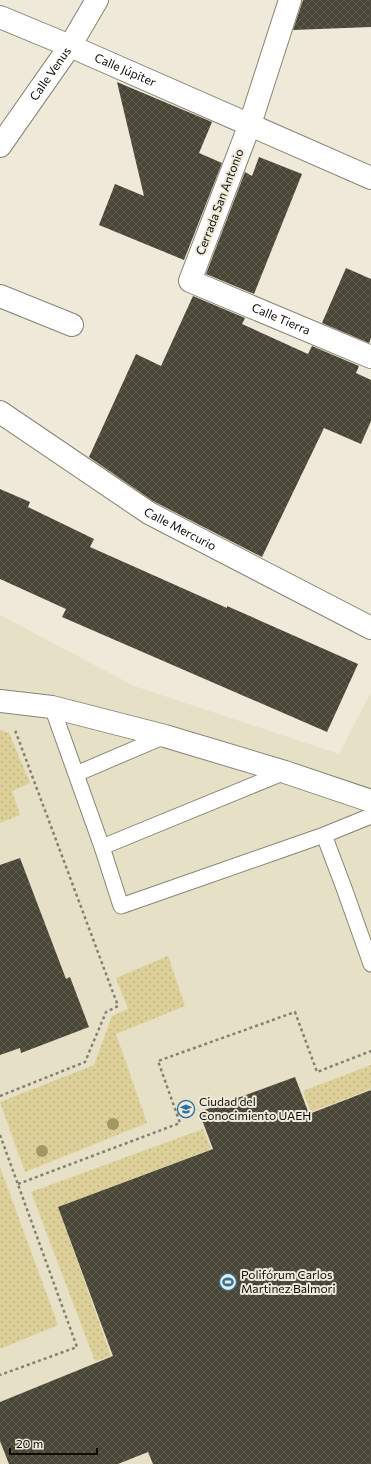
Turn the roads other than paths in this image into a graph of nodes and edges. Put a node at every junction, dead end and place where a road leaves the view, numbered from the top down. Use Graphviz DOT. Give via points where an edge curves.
graph roads {
  1 [pos="98,0"];
  2 [pos="290,0"];
  3 [pos="0,17"];
  4 [pos="70,46"];
  5 [pos="250,124"];
  6 [pos="0,146"];
  7 [pos="371,178"];
  8 [pos="190,281"];
  9 [pos="0,296"];
  10 [pos="72,325"];
  11 [pos="371,357"];
  12 [pos="0,412"];
  13 [pos="371,628"];
  14 [pos="0,701"];
  15 [pos="52,707"];
  16 [pos="165,736"];
  17 [pos="285,772"];
  18 [pos="76,774"];
  19 [pos="371,801"];
  20 [pos="371,816"];
  21 [pos="324,835"];
  22 [pos="102,847"];
  23 [pos="371,964"];
  1 -- 4 [label="street, Calle Venus"];
  2 -- 5 [label="street, Cerrada San Antonio"];
  3 -- 4 [label="street, Calle Júpiter"];
  4 -- 5 [label="street, Calle Júpiter"];
  4 -- 6 [label="street, Calle Venus"];
  5 -- 7 [label="street"];
  5 -- 8 [label="street, Cerrada San Antonio"];
  8 -- 11 [label="street, Calle Tierra"];
  9 -- 10 [label="street"];
  12 -- 13 [label="street, Calle Mercurio" via="149,513"];
  14 -- 15 [label="street"];
  15 -- 16 [label="street"];
  15 -- 18 [label="lane"];
  16 -- 17 [label="street"];
  16 -- 18 [label="lane"];
  17 -- 19 [label="street"];
  17 -- 22 [label="lane"];
  18 -- 22 [label="lane"];
  20 -- 21 [label="lane"];
  21 -- 22 [label="lane" via="121,906"];
  21 -- 23 [label="lane"];
}
